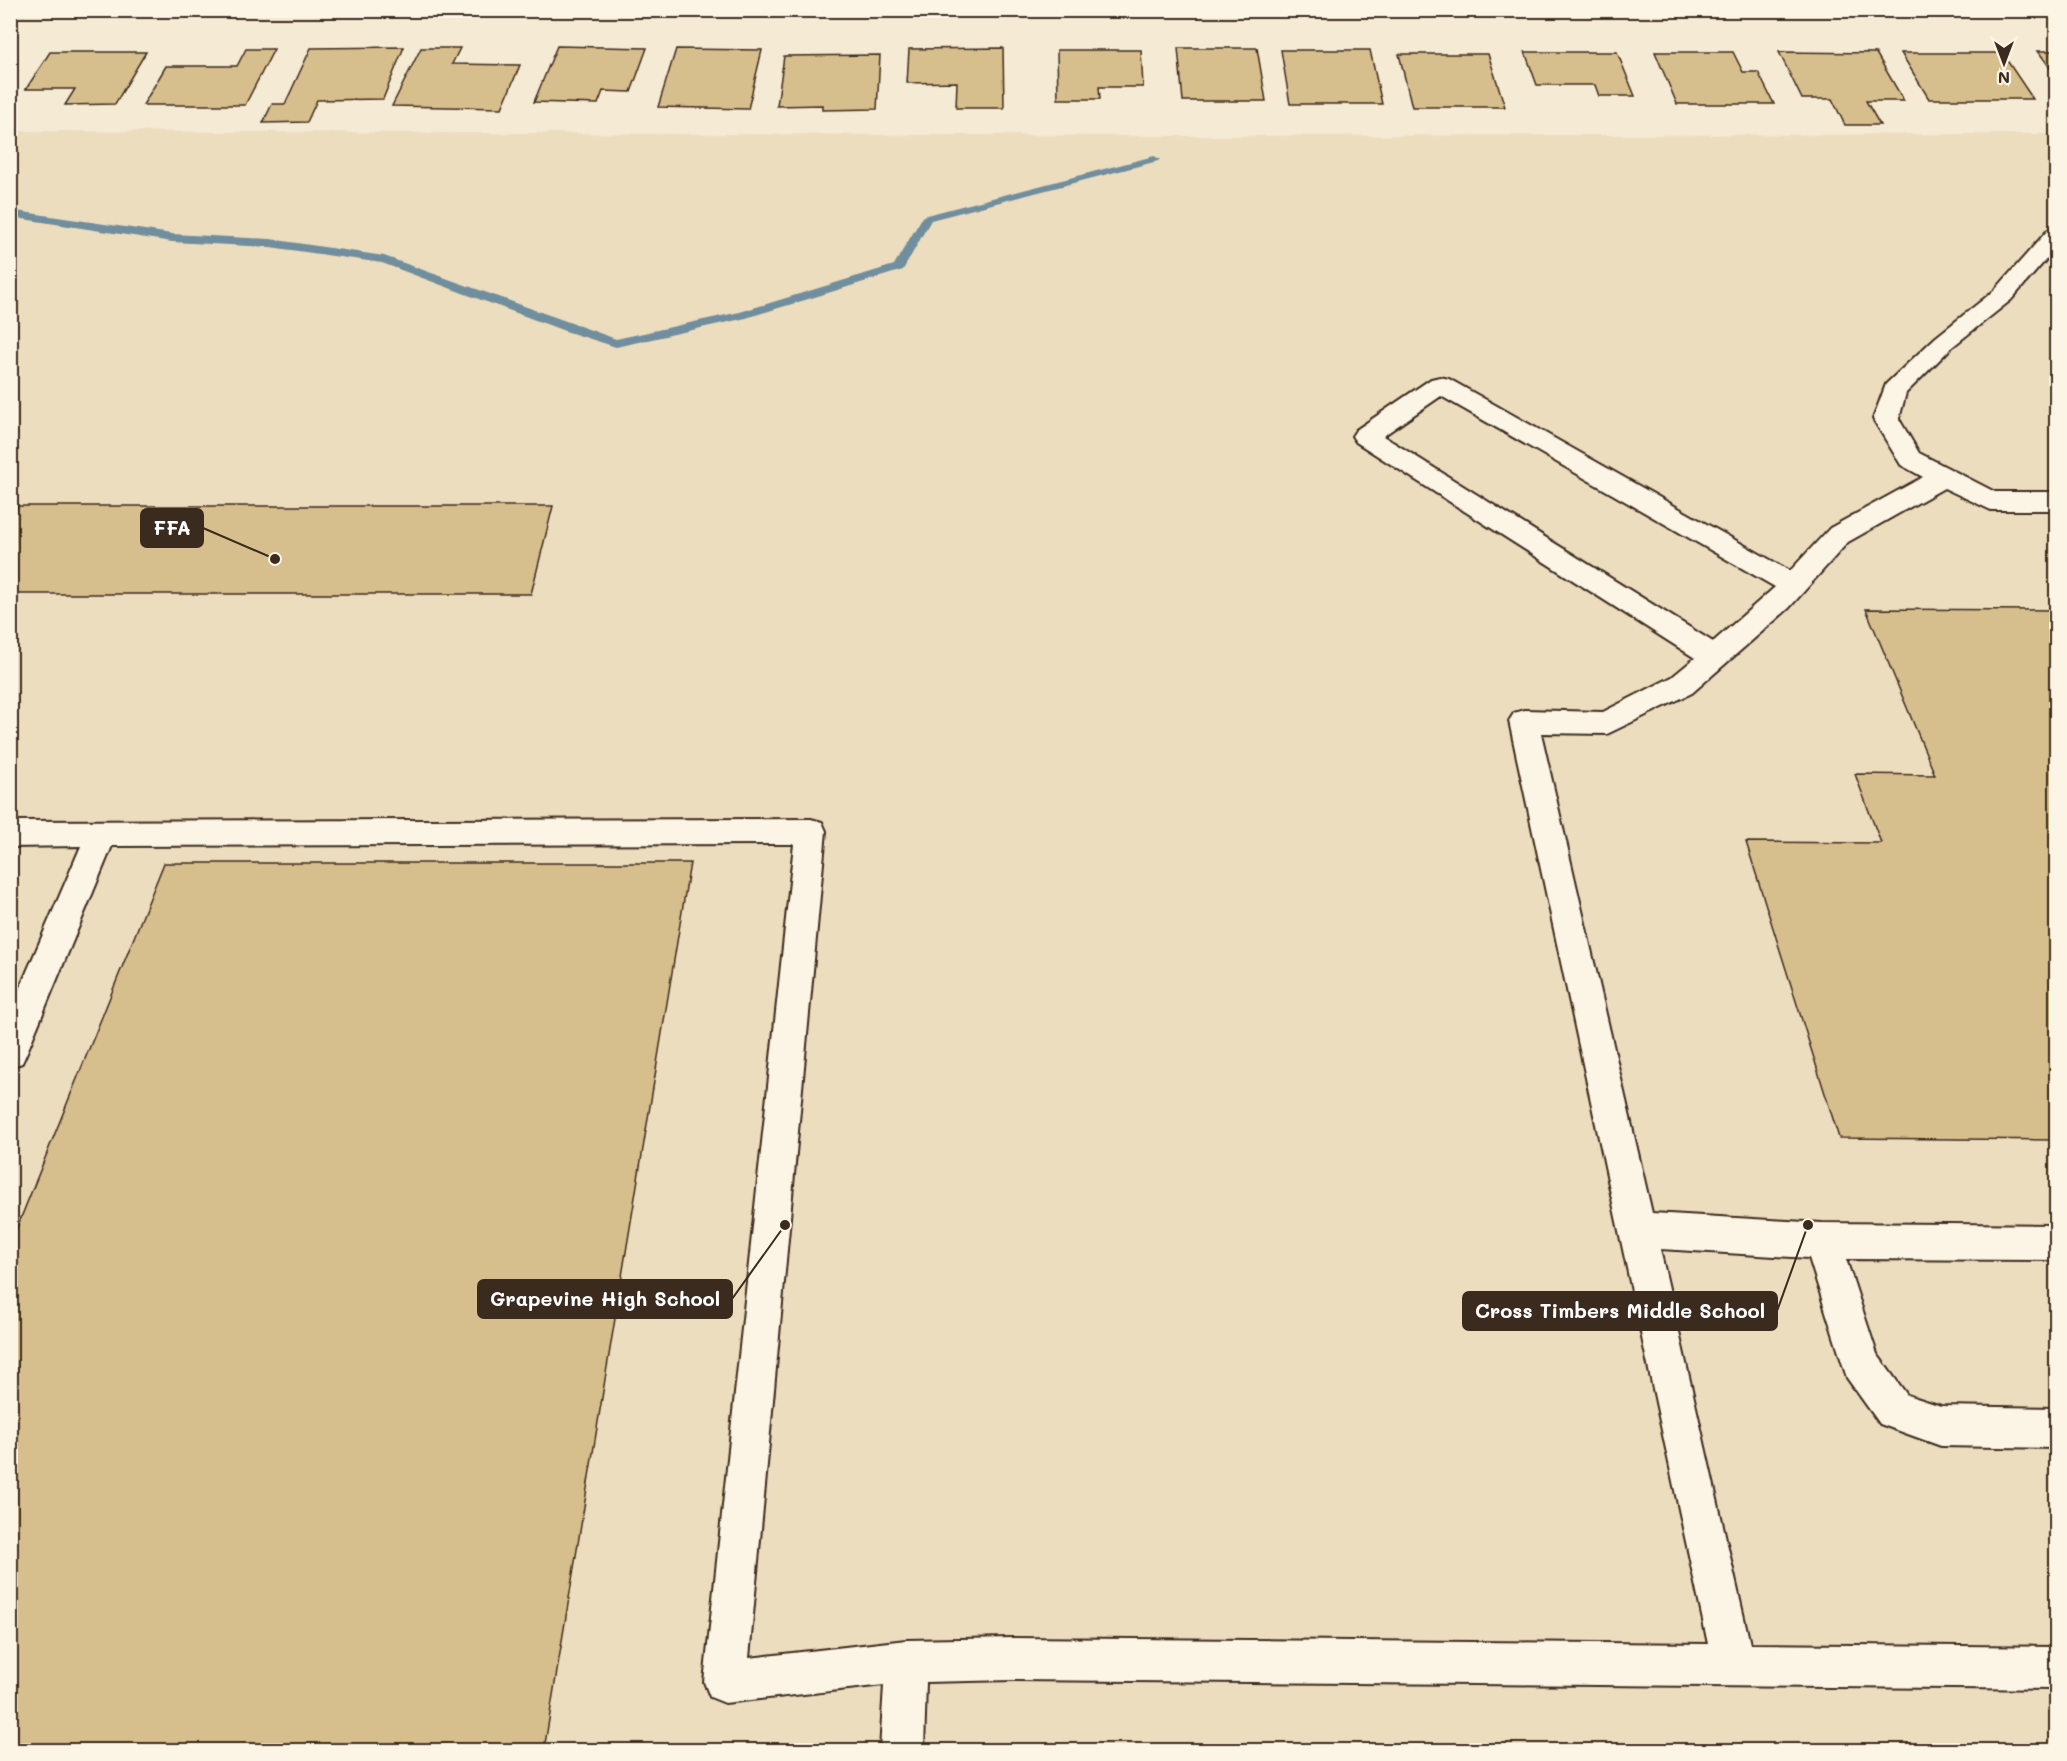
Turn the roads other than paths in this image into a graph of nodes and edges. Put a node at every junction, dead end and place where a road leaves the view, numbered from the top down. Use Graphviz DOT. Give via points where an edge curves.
graph roads {
  1 [pos="2056,235"];
  2 [pos="1943,477"];
  3 [pos="2056,501"];
  4 [pos="1793,585"];
  5 [pos="1714,656"];
  6 [pos="10,834"];
  7 [pos="102,834"];
  8 [pos="10,1052"];
  9 [pos="1638,1230"];
  10 [pos="1822,1240"];
  11 [pos="2056,1242"];
  12 [pos="2056,1428"];
  13 [pos="906,1661"];
  14 [pos="1734,1665"];
  15 [pos="2056,1668"];
  16 [pos="902,1750"];
  1 -- 2 [label="lane" via="2003,295 1944,342 1895,390 1886,418 1910,459"];
  2 -- 3 [label="lane" via="1991,501"];
  2 -- 4 [label="lane" via="1839,535"];
  4 -- 5 [label="lane"];
  4 -- 5 [label="lane" via="1440,385 1365,436"];
  5 -- 9 [label="lane" via="1682,685 1607,723 1524,721"];
  6 -- 7 [label="lane"];
  7 -- 8 [label="lane"];
  7 -- 13 [label="lane" via="811,831 725,1682"];
  9 -- 10 [label="lane"];
  9 -- 14 [label="lane"];
  10 -- 11 [label="lane"];
  10 -- 12 [label="lane" via="1861,1364 1894,1410 1941,1426"];
  13 -- 14 [label="lane"];
  13 -- 16 [label="lane"];
  14 -- 15 [label="lane"];
}
